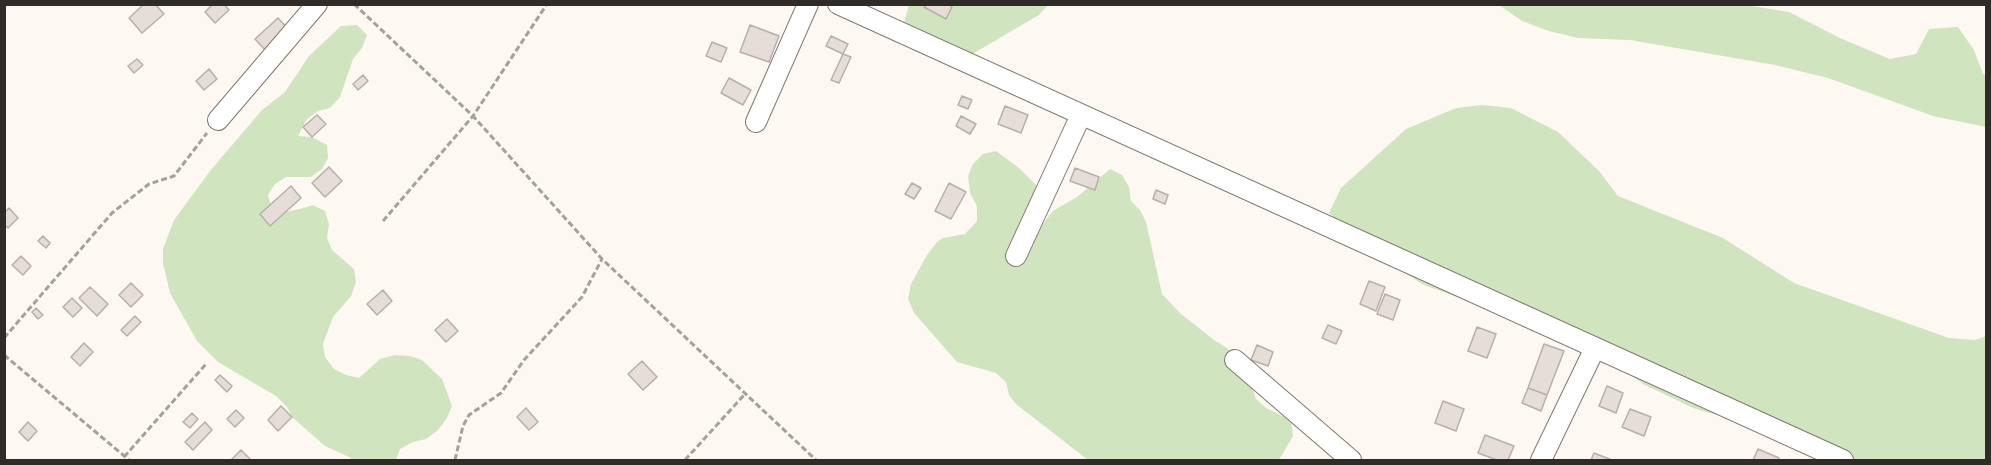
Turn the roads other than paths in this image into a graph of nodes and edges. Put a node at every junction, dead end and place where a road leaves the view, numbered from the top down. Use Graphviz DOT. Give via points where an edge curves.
graph roads {
  1 [pos="317,4"];
  2 [pos="808,4"];
  3 [pos="838,4"];
  4 [pos="1082,115"];
  5 [pos="218,120"];
  6 [pos="756,122"];
  7 [pos="1016,256"];
  8 [pos="1595,348"];
  9 [pos="1235,360"];
  10 [pos="1351,460"];
  11 [pos="1540,460"];
  12 [pos="1843,460"];
  1 -- 5 [label="street"];
  2 -- 6 [label="street"];
  3 -- 4 [label="street"];
  4 -- 7 [label="street"];
  4 -- 8 [label="street"];
  8 -- 11 [label="street"];
  8 -- 12 [label="street"];
  9 -- 10 [label="street"];
}
